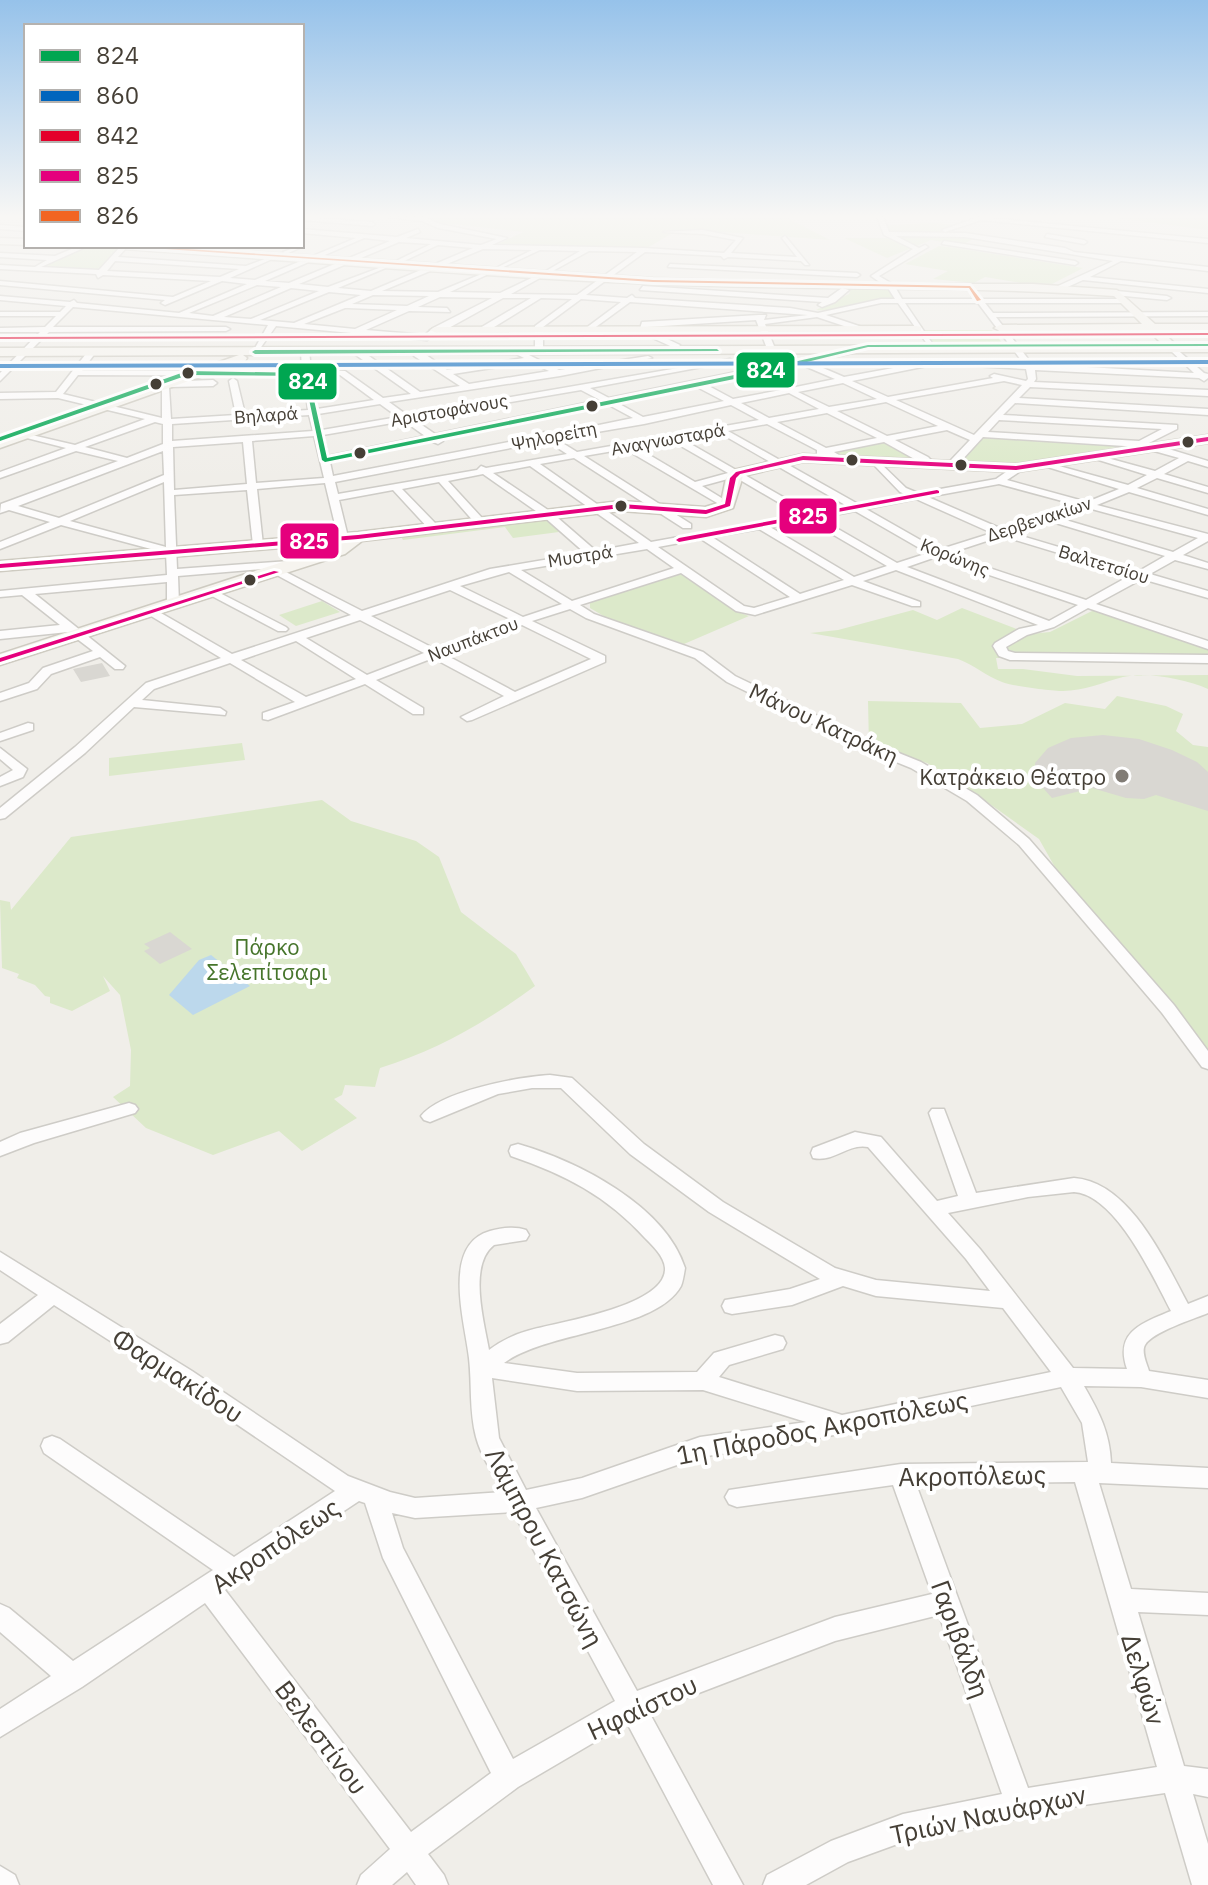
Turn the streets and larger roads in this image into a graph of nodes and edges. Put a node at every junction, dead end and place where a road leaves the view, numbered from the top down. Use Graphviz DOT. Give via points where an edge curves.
graph roads {
  1 [pos="71,305"];
  2 [pos="161,305"];
  3 [pos="202,305"];
  4 [pos="243,305"];
  5 [pos="291,305"];
  6 [pos="414,305"];
  7 [pos="487,305"];
  8 [pos="525,305"];
  9 [pos="570,305"];
  10 [pos="620,305"];
  11 [pos="667,305"];
  12 [pos="707,305"];
  13 [pos="777,305"];
  14 [pos="820,305"];
  15 [pos="861,305"];
  16 [pos="902,305"];
  17 [pos="983,305"];
  18 [pos="1129,305"];
  19 [pos="341,306"];
  20 [pos="720,306"];
  21 [pos="407,308"];
  22 [pos="776,309"];
  23 [pos="125,310"];
  24 [pos="447,310"];
  25 [pos="662,310"];
  26 [pos="806,311"];
  27 [pos="145,312"];
  28 [pos="0,314"];
  29 [pos="63,314"];
  30 [pos="1139,314"];
  31 [pos="1208,314"];
  32 [pos="178,315"];
  33 [pos="815,315"];
  34 [pos="990,315"];
  35 [pos="784,316"];
  36 [pos="653,317"];
  37 [pos="212,318"];
  38 [pos="707,321"];
  39 [pos="249,322"];
  40 [pos="762,323"];
  41 [pos="271,326"];
  42 [pos="294,326"];
  43 [pos="643,327"];
  44 [pos="1208,327"];
  45 [pos="1000,328"];
  46 [pos="1152,328"];
  47 [pos="859,329"];
  48 [pos="917,329"];
  49 [pos="0,330"];
  50 [pos="47,330"];
  51 [pos="109,330"];
  52 [pos="483,330"];
  53 [pos="537,330"];
  54 [pos="589,330"];
  55 [pos="356,331"];
  56 [pos="426,342"];
  57 [pos="1208,346"];
  58 [pos="539,347"];
  59 [pos="677,347"];
  60 [pos="930,347"];
  61 [pos="1014,347"];
  62 [pos="1171,347"];
  63 [pos="775,348"];
  64 [pos="864,348"];
  65 [pos="92,350"];
  66 [pos="255,350"];
  67 [pos="515,350"];
  68 [pos="633,350"];
  69 [pos="708,350"];
  70 [pos="0,351"];
  71 [pos="27,351"];
  72 [pos="305,351"];
  73 [pos="356,351"];
  74 [pos="228,354"];
  75 [pos="648,358"];
  76 [pos="531,359"];
  77 [pos="730,361"];
  78 [pos="803,362"];
  79 [pos="937,362"];
  80 [pos="963,363"];
  81 [pos="1030,367"];
  82 [pos="673,371"];
  83 [pos="306,372"];
  84 [pos="75,373"];
  85 [pos="445,373"];
  86 [pos="556,373"];
  87 [pos="754,373"];
  88 [pos="191,375"];
  89 [pos="1,376"];
  90 [pos="1206,377"];
  91 [pos="1002,379"];
  92 [pos="843,380"];
  93 [pos="233,381"];
  94 [pos="698,384"];
  95 [pos="1029,384"];
  96 [pos="159,385"];
  97 [pos="468,387"];
  98 [pos="582,387"];
  99 [pos="789,391"];
  100 [pos="1208,393"];
  101 [pos="58,395"];
  102 [pos="418,395"];
  103 [pos="0,396"];
  104 [pos="887,400"];
  105 [pos="1012,400"];
  106 [pos="382,401"];
  107 [pos="610,402"];
  108 [pos="731,402"];
  109 [pos="493,403"];
  110 [pos="1208,404"];
  111 [pos="102,405"];
  112 [pos="827,410"];
  113 [pos="1203,411"];
  114 [pos="313,412"];
  115 [pos="241,417"];
  116 [pos="997,417"];
  117 [pos="163,418"];
  118 [pos="405,418"];
  119 [pos="641,420"];
  120 [pos="522,421"];
  121 [pos="768,421"];
  122 [pos="652,426"];
  123 [pos="947,427"];
  124 [pos="1174,427"];
  125 [pos="720,430"];
  126 [pos="663,432"];
  127 [pos="320,433"];
  128 [pos="21,434"];
  129 [pos="548,437"];
  130 [pos="979,437"];
  131 [pos="674,438"];
  132 [pos="0,439"];
  133 [pos="247,439"];
  134 [pos="434,439"];
  135 [pos="885,439"];
  136 [pos="1208,439"];
  137 [pos="168,445"];
  138 [pos="1145,445"];
  139 [pos="627,446"];
  140 [pos="75,447"];
  141 [pos="824,451"];
  142 [pos="458,455"];
  143 [pos="577,455"];
  144 [pos="1092,455"];
  145 [pos="803,458"];
  146 [pos="1187,458"];
  147 [pos="840,459"];
  148 [pos="325,460"];
  149 [pos="127,461"];
  150 [pos="780,462"];
  151 [pos="876,462"];
  152 [pos="1044,463"];
  153 [pos="533,464"];
  154 [pos="930,464"];
  155 [pos="1208,464"];
  156 [pos="956,465"];
  157 [pos="1016,468"];
  158 [pos="485,472"];
  159 [pos="738,473"];
  160 [pos="0,475"];
  161 [pos="1157,475"];
  162 [pos="167,477"];
  163 [pos="330,480"];
  164 [pos="442,480"];
  165 [pos="999,481"];
  166 [pos="695,485"];
  167 [pos="251,486"];
  168 [pos="396,488"];
  169 [pos="1127,489"];
  170 [pos="1208,490"];
  171 [pos="168,493"];
  172 [pos="915,496"];
  173 [pos="334,498"];
  174 [pos="728,505"];
  175 [pos="1088,505"];
  176 [pos="3,507"];
  177 [pos="854,507"];
  178 [pos="594,509"];
  179 [pos="658,509"];
  180 [pos="1208,512"];
  181 [pos="547,514"];
  182 [pos="809,515"];
  183 [pos="1046,517"];
  184 [pos="479,521"];
  185 [pos="60,522"];
  186 [pos="760,525"];
  187 [pos="687,526"];
  188 [pos="433,527"];
  189 [pos="999,532"];
  190 [pos="703,536"];
  191 [pos="1208,538"];
  192 [pos="352,539"];
  193 [pos="258,545"];
  194 [pos="0,546"];
  195 [pos="647,546"];
  196 [pos="173,552"];
  197 [pos="936,553"];
  198 [pos="593,554"];
  199 [pos="1176,557"];
  200 [pos="0,566"];
  201 [pos="295,566"];
  202 [pos="1208,566"];
  203 [pos="897,567"];
  204 [pos="510,568"];
  205 [pos="681,569"];
  206 [pos="277,571"];
  207 [pos="1141,575"];
  208 [pos="173,576"];
  209 [pos="855,582"];
  210 [pos="451,586"];
  211 [pos="25,592"];
  212 [pos="212,592"];
  213 [pos="0,594"];
  214 [pos="1208,595"];
  215 [pos="801,599"];
  216 [pos="173,604"];
  217 [pos="570,604"];
  218 [pos="916,604"];
  219 [pos="1088,605"];
  220 [pos="150,611"];
  221 [pos="359,616"];
  222 [pos="524,620"];
  223 [pos="1050,625"];
  224 [pos="282,629"];
  225 [pos="72,632"];
  226 [pos="0,635"];
  227 [pos="297,637"];
  228 [pos="1208,645"];
  229 [pos="100,653"];
  230 [pos="434,653"];
  231 [pos="1208,659"];
  232 [pos="0,660"];
  233 [pos="233,660"];
  234 [pos="119,666"];
  235 [pos="369,679"];
  236 [pos="510,694"];
  237 [pos="0,697"];
  238 [pos="130,703"];
  239 [pos="306,703"];
  240 [pos="418,711"];
  241 [pos="220,712"];
  242 [pos="268,716"];
  243 [pos="467,717"];
  244 [pos="28,727"];
  245 [pos="0,737"];
  246 [pos="0,752"];
  247 [pos="0,782"];
  248 [pos="0,815"];
  249 [pos="1208,1063"];
  250 [pos="129,1109"];
  251 [pos="938,1113"];
  252 [pos="430,1116"];
  253 [pos="0,1150"];
  254 [pos="518,1151"];
  255 [pos="820,1153"];
  256 [pos="969,1201"];
  257 [pos="932,1209"];
  258 [pos="519,1235"];
  259 [pos="0,1260"];
  260 [pos="841,1279"];
  261 [pos="54,1294"];
  262 [pos="1010,1301"];
  263 [pos="1208,1304"];
  264 [pos="732,1306"];
  265 [pos="1184,1315"];
  266 [pos="0,1336"];
  267 [pos="775,1343"];
  268 [pos="481,1368"];
  269 [pos="1067,1377"];
  270 [pos="1141,1378"];
  271 [pos="703,1381"];
  272 [pos="1208,1389"];
  273 [pos="843,1425"];
  274 [pos="52,1446"];
  275 [pos="1092,1472"];
  276 [pos="901,1474"];
  277 [pos="1208,1478"];
  278 [pos="365,1494"];
  279 [pos="737,1497"];
  280 [pos="521,1501"];
  281 [pos="234,1571"];
  282 [pos="209,1589"];
  283 [pos="1120,1600"];
  284 [pos="948,1601"];
  285 [pos="1208,1604"];
  286 [pos="0,1616"];
  287 [pos="73,1678"];
  288 [pos="629,1707"];
  289 [pos="0,1724"];
  290 [pos="508,1777"];
  291 [pos="1174,1778"];
  292 [pos="1208,1783"];
  293 [pos="1020,1804"];
  294 [pos="409,1851"];
  295 [pos="0,1880"];
  296 [pos="5,1885"];
  297 [pos="371,1885"];
  298 [pos="434,1885"];
  299 [pos="729,1885"];
  300 [pos="777,1885"];
  301 [pos="1206,1885"];
  1 -- 23 [label="street"];
  1 -- 29 [label="street"];
  2 -- 27 [label="street"];
  3 -- 32 [label="street"];
  4 -- 37 [label="street"];
  5 -- 39 [label="street"];
  6 -- 21 [label="street"];
  7 -- 56 [label="street"];
  8 -- 52 [label="street"];
  9 -- 53 [label="street"];
  10 -- 54 [label="street"];
  11 -- 25 [label="street"];
  12 -- 20 [label="street"];
  13 -- 22 [label="street"];
  14 -- 26 [label="street"];
  15 -- 33 [label="street"];
  16 -- 48 [label="street"];
  17 -- 34 [label="street"];
  18 -- 30 [label="street"];
  19 -- 21 [label="street"];
  19 -- 42 [label="street"];
  20 -- 22 [label="street"];
  20 -- 38 [label="street"];
  21 -- 24 [label="street"];
  21 -- 55 [label="street"];
  22 -- 26 [label="street"];
  23 -- 27 [label="street"];
  23 -- 51 [label="street"];
  26 -- 33 [label="street"];
  27 -- 32 [label="street"];
  28 -- 29 [label="street"];
  29 -- 50 [label="street"];
  30 -- 31 [label="street"];
  30 -- 34 [label="street"];
  30 -- 46 [label="street"];
  32 -- 37 [label="street"];
  33 -- 40 [label="street"];
  33 -- 47 [label="street"];
  34 -- 45 [label="street"];
  35 -- 40 [label="street"];
  36 -- 43 [label="street"];
  37 -- 39 [label="street"];
  38 -- 40 [label="street"];
  38 -- 43 [label="street"];
  39 -- 41 [label="street"];
  40 -- 43 [label="street"];
  40 -- 47 [label="street"];
  40 -- 63 [label="street"];
  41 -- 42 [label="street"];
  41 -- 51 [label="street"];
  41 -- 66 [label="street"];
  42 -- 55 [label="street"];
  43 -- 54 [label="street"];
  43 -- 59 [label="street"];
  44 -- 46 [label="street"];
  45 -- 46 [label="street"];
  45 -- 61 [label="street"];
  46 -- 62 [label="street"];
  47 -- 48 [label="street"];
  48 -- 60 [label="street"];
  49 -- 50 [label="street"];
  50 -- 51 [label="street"];
  50 -- 71 [label="street"];
  51 -- 65 [label="street"];
  52 -- 53 [label="street"];
  52 -- 56 [label="street"];
  53 -- 54 [label="street"];
  53 -- 58 [label="street"];
  55 -- 56 [label="street"];
  56 -- 58 [label="street"];
  56 -- 66 [label="street"];
  56 -- 67 [label="street"];
  56 -- 73 [label="street"];
  56 -- 85 [label="street" via="417,354"];
  57 -- 62 [label="street"];
  58 -- 59 [label="street"];
  59 -- 63 [label="street"];
  60 -- 61 [label="street"];
  60 -- 64 [label="street"];
  60 -- 79 [label="street"];
  61 -- 62 [label="street"];
  61 -- 81 [label="street"];
  62 -- 90 [label="street"];
  63 -- 64 [label="street"];
  63 -- 69 [label="street"];
  63 -- 78 [label="street"];
  64 -- 78 [label="street"];
  65 -- 66 [label="street"];
  65 -- 71 [label="street"];
  65 -- 74 [label="street"];
  65 -- 84 [label="street"];
  66 -- 72 [label="street"];
  66 -- 74 [label="street"];
  66 -- 88 [label="street"];
  67 -- 68 [label="street"];
  67 -- 76 [label="street"];
  68 -- 69 [label="street"];
  68 -- 75 [label="street"];
  69 -- 77 [label="street"];
  70 -- 71 [label="street"];
  71 -- 89 [label="street"];
  72 -- 73 [label="street"];
  72 -- 83 [label="street"];
  73 -- 102 [label="street"];
  74 -- 88 [label="street"];
  75 -- 82 [label="street"];
  75 -- 86 [label="street, Βηλαρά"];
  76 -- 85 [label="street"];
  76 -- 86 [label="street"];
  77 -- 82 [label="street, Αριστοφάνους"];
  77 -- 87 [label="street"];
  78 -- 87 [label="street"];
  78 -- 92 [label="street"];
  79 -- 80 [label="street, Ψηλορείτη"];
  79 -- 92 [label="street, Ψηλορείτη"];
  80 -- 81 [label="street, Ψηλορείτη"];
  80 -- 91 [label="street"];
  81 -- 90 [label="street, Ψηλορείτη"];
  81 -- 95 [label="street"];
  82 -- 94 [label="street"];
  82 -- 98 [label="street, Αριστοφάνους"];
  83 -- 88 [label="street"];
  83 -- 93 [label="street"];
  83 -- 106 [label="street" via="339,371"];
  83 -- 114 [label="street"];
  84 -- 88 [label="street"];
  84 -- 101 [label="street"];
  85 -- 97 [label="street"];
  86 -- 97 [label="street, Βηλαρά"];
  86 -- 98 [label="street"];
  87 -- 94 [label="street"];
  87 -- 99 [label="street"];
  88 -- 96 [label="street"];
  91 -- 95 [label="street"];
  91 -- 104 [label="street, Αναγνωσταρά"];
  92 -- 99 [label="street, Ψηλορείτη"];
  92 -- 104 [label="street"];
  93 -- 96 [label="street"];
  93 -- 115 [label="street"];
  94 -- 107 [label="street"];
  94 -- 108 [label="street"];
  95 -- 100 [label="street"];
  95 -- 105 [label="street"];
  96 -- 111 [label="street"];
  96 -- 117 [label="street" via="166,389"];
  97 -- 102 [label="street, Βηλαρά"];
  97 -- 109 [label="street"];
  98 -- 107 [label="street"];
  98 -- 109 [label="street, Αριστοφάνους"];
  99 -- 108 [label="street, Ψηλορείτη"];
  99 -- 112 [label="street"];
  101 -- 103 [label="street"];
  101 -- 111 [label="street"];
  102 -- 106 [label="street, Βηλαρά"];
  104 -- 112 [label="street, Αναγνωσταρά"];
  104 -- 123 [label="street"];
  105 -- 113 [label="street"];
  105 -- 116 [label="street"];
  106 -- 114 [label="street, Βηλαρά"];
  106 -- 118 [label="street"];
  107 -- 119 [label="street"];
  107 -- 120 [label="street"];
  108 -- 119 [label="street, Ψηλορείτη"];
  108 -- 121 [label="street"];
  109 -- 118 [label="street, Αριστοφάνους"];
  109 -- 120 [label="street"];
  110 -- 113 [label="street"];
  111 -- 117 [label="street"];
  111 -- 128 [label="street"];
  112 -- 121 [label="street, Αναγνωσταρά"];
  112 -- 135 [label="street"];
  113 -- 124 [label="street"];
  114 -- 115 [label="street, Βηλαρά"];
  114 -- 127 [label="street"];
  115 -- 117 [label="street, Βηλαρά"];
  116 -- 124 [label="street"];
  116 -- 130 [label="street"];
  117 -- 137 [label="street"];
  117 -- 140 [label="street"];
  118 -- 127 [label="street, Αριστοφάνους"];
  118 -- 134 [label="street"];
  119 -- 122 [label="street"];
  119 -- 129 [label="street, Ψηλορείτη"];
  120 -- 129 [label="street"];
  120 -- 134 [label="street"];
  121 -- 125 [label="street, Αναγνωσταρά"];
  121 -- 141 [label="street"];
  123 -- 130 [label="street"];
  123 -- 135 [label="street"];
  124 -- 138 [label="street"];
  125 -- 131 [label="street, Αναγνωσταρά"];
  125 -- 150 [label="street, Κορώνης"];
  126 -- 131 [label="street"];
  127 -- 133 [label="street, Αριστοφάνους"];
  127 -- 148 [label="street"];
  128 -- 132 [label="street"];
  128 -- 140 [label="street"];
  129 -- 142 [label="street, Ψηλορείτη"];
  129 -- 143 [label="street"];
  130 -- 138 [label="street"];
  130 -- 156 [label="street"];
  131 -- 139 [label="street, Αναγνωσταρά"];
  131 -- 159 [label="street"];
  133 -- 137 [label="street, Αριστοφάνους"];
  133 -- 167 [label="street"];
  134 -- 142 [label="street"];
  134 -- 148 [label="street"];
  135 -- 141 [label="street"];
  135 -- 154 [label="street"];
  136 -- 138 [label="street"];
  137 -- 149 [label="street, Αριστοφάνους"];
  137 -- 162 [label="street"];
  138 -- 144 [label="street"];
  138 -- 146 [label="street"];
  139 -- 143 [label="street, Αναγνωσταρά"];
  139 -- 166 [label="street"];
  140 -- 149 [label="street"];
  140 -- 160 [label="street"];
  141 -- 145 [label="street"];
  141 -- 147 [label="street"];
  142 -- 158 [label="street"];
  142 -- 163 [label="street, Ψηλορείτη"];
  143 -- 153 [label="street, Αναγνωσταρά"];
  143 -- 179 [label="street"];
  144 -- 152 [label="street"];
  144 -- 161 [label="street"];
  145 -- 147 [label="street"];
  145 -- 150 [label="street"];
  146 -- 155 [label="street"];
  146 -- 161 [label="street, Δερβενακίων"];
  147 -- 151 [label="street"];
  148 -- 163 [label="street"];
  149 -- 176 [label="street, Αριστοφάνους"];
  150 -- 159 [label="street"];
  150 -- 177 [label="street, Κορώνης"];
  151 -- 154 [label="street"];
  151 -- 172 [label="street, Βαλτετσίου"];
  152 -- 157 [label="street"];
  152 -- 169 [label="street"];
  153 -- 158 [label="street, Αναγνωσταρά"];
  153 -- 178 [label="street"];
  154 -- 156 [label="street"];
  156 -- 157 [label="street"];
  157 -- 165 [label="street, Μυστρά"];
  158 -- 164 [label="street, Αναγνωσταρά"];
  158 -- 181 [label="street"];
  159 -- 166 [label="street"];
  159 -- 174 [label="street"];
  159 -- 182 [label="street"];
  161 -- 169 [label="street, Δερβενακίων"];
  161 -- 170 [label="street"];
  162 -- 171 [label="street"];
  162 -- 185 [label="street"];
  163 -- 167 [label="street, Ψηλορείτη"];
  163 -- 173 [label="street"];
  164 -- 168 [label="street, Αναγνωσταρά"];
  164 -- 184 [label="street"];
  165 -- 172 [label="street, Μυστρά"];
  165 -- 175 [label="street"];
  166 -- 174 [label="street"];
  167 -- 171 [label="street, Ψηλορείτη"];
  167 -- 193 [label="street"];
  168 -- 173 [label="street, Αναγνωσταρά"];
  168 -- 188 [label="street"];
  169 -- 175 [label="street, Δερβενακίων"];
  169 -- 180 [label="street"];
  171 -- 196 [label="street"];
  172 -- 177 [label="street, Μυστρά"];
  172 -- 189 [label="street, Βαλτετσίου"];
  173 -- 192 [label="street"];
  174 -- 179 [label="street" via="706,512"];
  175 -- 183 [label="street, Δερβενακίων"];
  175 -- 191 [label="street"];
  176 -- 185 [label="street"];
  177 -- 182 [label="street, Μυστρά"];
  177 -- 197 [label="street, Κορώνης"];
  178 -- 179 [label="street"];
  178 -- 181 [label="street"];
  178 -- 195 [label="street"];
  179 -- 187 [label="street"];
  181 -- 184 [label="street"];
  181 -- 198 [label="street"];
  182 -- 186 [label="street, Μυστρά"];
  182 -- 203 [label="street"];
  183 -- 189 [label="street, Δερβενακίων"];
  183 -- 199 [label="street"];
  184 -- 188 [label="street"];
  185 -- 194 [label="street"];
  185 -- 196 [label="street"];
  186 -- 190 [label="street, Μυστρά"];
  186 -- 209 [label="street"];
  188 -- 192 [label="street"];
  189 -- 197 [label="street, Δερβενακίων"];
  189 -- 207 [label="street, Βαλτετσίου"];
  190 -- 195 [label="street, Μυστρά"];
  190 -- 215 [label="street"];
  191 -- 199 [label="street"];
  192 -- 193 [label="street"];
  192 -- 201 [label="street"];
  193 -- 196 [label="street"];
  195 -- 198 [label="street, Μυστρά"];
  195 -- 205 [label="street"];
  196 -- 200 [label="street"];
  196 -- 208 [label="street"];
  197 -- 203 [label="street, Δερβενακίων"];
  197 -- 219 [label="street, Κορώνης"];
  198 -- 204 [label="street, Μυστρά"];
  199 -- 202 [label="street"];
  199 -- 207 [label="street"];
  201 -- 206 [label="street"];
  201 -- 208 [label="street" via="279,563"];
  203 -- 209 [label="street, Δερβενακίων"];
  203 -- 223 [label="street"];
  204 -- 210 [label="street, Μυστρά"];
  204 -- 217 [label="street, Μάνου Κατράκη"];
  205 -- 215 [label="street, Δερβενακίων" via="749,612"];
  205 -- 217 [label="street, Ναυπάκτου"];
  206 -- 212 [label="street"];
  206 -- 221 [label="street"];
  207 -- 214 [label="street, Βαλτετσίου"];
  207 -- 219 [label="street"];
  208 -- 211 [label="street"];
  208 -- 216 [label="street"];
  209 -- 215 [label="street, Δερβενακίων"];
  209 -- 218 [label="street"];
  210 -- 221 [label="street, Μυστρά"];
  210 -- 222 [label="street"];
  211 -- 213 [label="street"];
  211 -- 225 [label="street"];
  212 -- 216 [label="street"];
  212 -- 224 [label="street"];
  216 -- 220 [label="street"];
  217 -- 222 [label="street, Ναυπάκτου"];
  217 -- 249 [label="street, Μάνου Κατράκη" via="699,655 731,679 916,765 972,798 1024,842"];
  219 -- 223 [label="street"];
  219 -- 228 [label="street, Κορώνης"];
  220 -- 225 [label="street"];
  220 -- 233 [label="street"];
  221 -- 227 [label="street, Μυστρά"];
  221 -- 230 [label="street"];
  222 -- 230 [label="street, Ναυπάκτου"];
  222 -- 243 [label="street" via="601,659"];
  223 -- 231 [label="street" via="999,646 1014,657"];
  225 -- 226 [label="street"];
  225 -- 229 [label="street"];
  225 -- 232 [label="street"];
  227 -- 233 [label="street, Μυστρά"];
  227 -- 235 [label="street"];
  229 -- 234 [label="street"];
  229 -- 237 [label="street" via="47,671 33,686"];
  230 -- 235 [label="street, Ναυπάκτου"];
  230 -- 236 [label="street"];
  233 -- 238 [label="street, Μυστρά" via="150,686"];
  233 -- 239 [label="street"];
  235 -- 239 [label="street, Ναυπάκτου"];
  235 -- 240 [label="street"];
  238 -- 241 [label="street"];
  238 -- 248 [label="street"];
  239 -- 242 [label="street, Ναυπάκτου"];
  244 -- 245 [label="street"];
  246 -- 247 [label="street" via="20,769"];
  250 -- 253 [label="street"];
  251 -- 256 [label="street"];
  252 -- 260 [label="street" via="497,1089 566,1082 637,1149 716,1207"];
  254 -- 268 [label="street" via="583,1174 611,1191 659,1240 675,1277 652,1300 598,1323 524,1340"];
  255 -- 257 [label="street, Δελφών" via="855,1138 868,1139"];
  256 -- 257 [label="street"];
  256 -- 265 [label="street" via="1074,1186 1097,1190 1120,1212"];
  257 -- 262 [label="street, Δελφών"];
  258 -- 268 [label="street, Λάμπρου Κατσώνη" via="490,1239 474,1255 470,1298"];
  259 -- 261 [label="street, Φαρμακίδου"];
  260 -- 262 [label="street" via="876,1288"];
  260 -- 264 [label="street" via="792,1297"];
  261 -- 266 [label="street"];
  261 -- 278 [label="street, Φαρμακίδου"];
  262 -- 269 [label="street, Δελφών"];
  263 -- 265 [label="street"];
  265 -- 270 [label="street" via="1138,1339 1134,1353"];
  267 -- 271 [label="street" via="722,1359"];
  268 -- 271 [label="street" via="577,1382"];
  268 -- 280 [label="street, Λάμπρου Κατσώνη" via="484,1428"];
  269 -- 270 [label="street, 1η Πάροδος Ακροπόλεως"];
  269 -- 273 [label="street, 1η Πάροδος Ακροπόλεως"];
  269 -- 275 [label="street, Δελφών" via="1093,1421 1099,1446"];
  270 -- 272 [label="street, 1η Πάροδος Ακροπόλεως"];
  271 -- 273 [label="street"];
  273 -- 280 [label="street, 1η Πάροδος Ακροπόλεως" via="700,1447 582,1488"];
  274 -- 281 [label="street"];
  275 -- 276 [label="street, Ακροπόλεως"];
  275 -- 277 [label="street, Ακροπόλεως"];
  275 -- 283 [label="street, Δελφών"];
  276 -- 279 [label="street, Ακροπόλεως"];
  276 -- 284 [label="street, Γαριβάλδη"];
  278 -- 280 [label="street" via="415,1508"];
  278 -- 281 [label="street, Ακροπόλεως"];
  278 -- 290 [label="street"];
  280 -- 288 [label="street, Λάμπρου Κατσώνη"];
  281 -- 282 [label="street, Ακροπόλεως"];
  282 -- 287 [label="street, Ακροπόλεως"];
  282 -- 294 [label="street, Βελεστίνου"];
  283 -- 285 [label="street"];
  283 -- 291 [label="street, Δελφών"];
  284 -- 288 [label="street, Ηφαίστου" via="835,1629"];
  284 -- 293 [label="street, Γαριβάλδη"];
  286 -- 287 [label="street"];
  287 -- 289 [label="street, Ακροπόλεως"];
  288 -- 290 [label="street, Ηφαίστου"];
  288 -- 299 [label="street, Λάμπρου Κατσώνη"];
  290 -- 294 [label="street, Ηφαίστου"];
  291 -- 292 [label="street, Τριών Ναυάρχων"];
  291 -- 293 [label="street, Τριών Ναυάρχων"];
  291 -- 301 [label="street, Δελφών"];
  293 -- 300 [label="street, Τριών Ναυάρχων" via="903,1828 841,1851"];
  294 -- 297 [label="street, Ηφαίστου"];
  294 -- 298 [label="street, Βελεστίνου"];
  295 -- 296 [label="street"];
}
